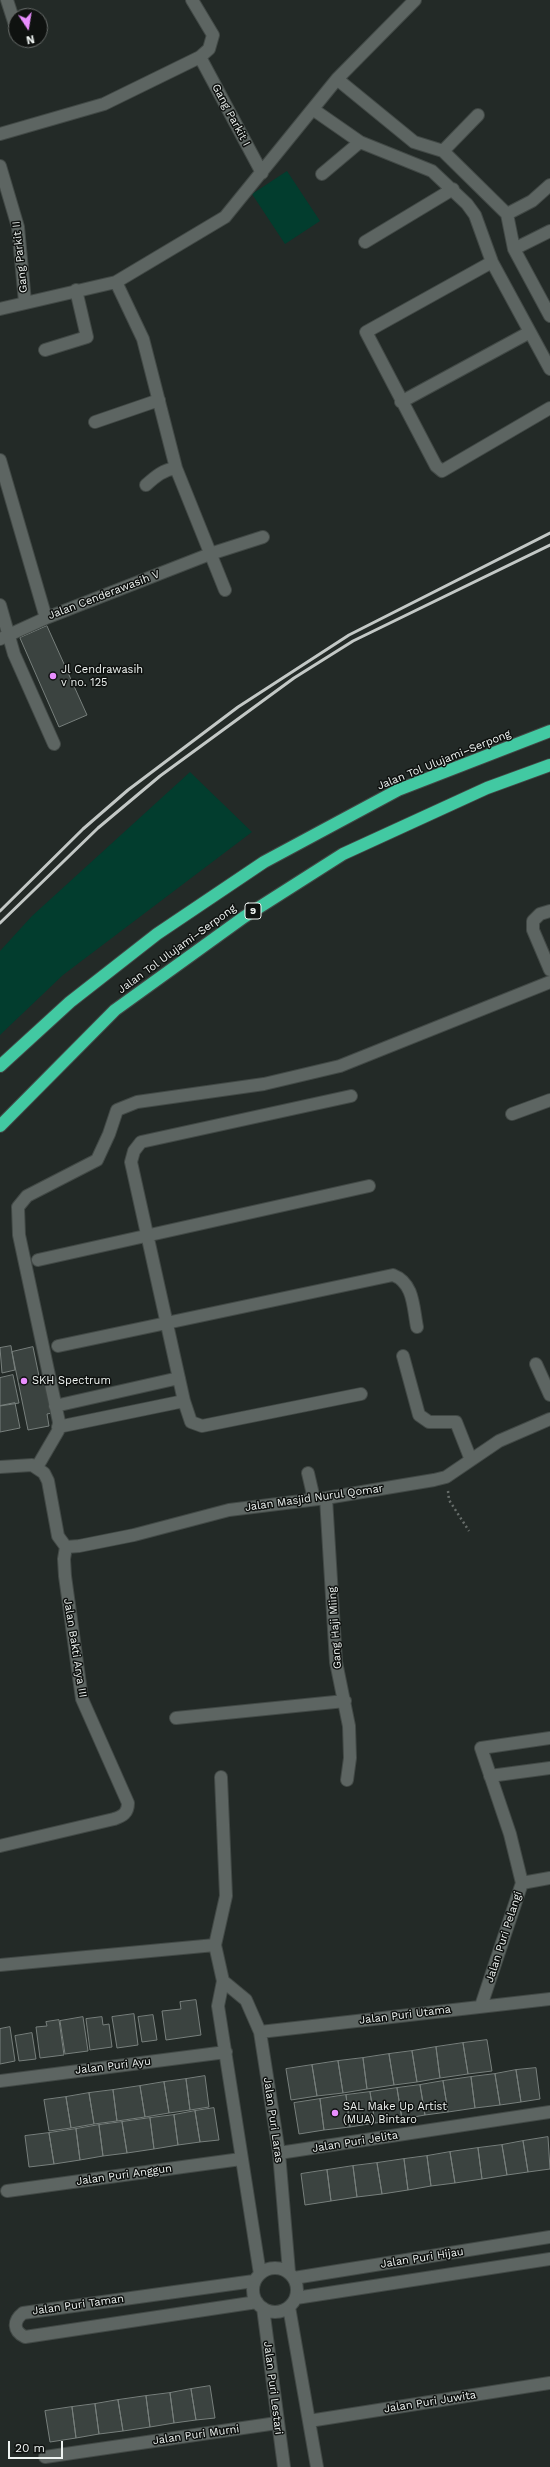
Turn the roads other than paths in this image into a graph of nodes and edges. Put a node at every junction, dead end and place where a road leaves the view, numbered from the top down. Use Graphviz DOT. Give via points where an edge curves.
graph roads {
  1 [pos="192,0"];
  2 [pos="412,1"];
  3 [pos="200,57"];
  4 [pos="338,80"];
  5 [pos="314,110"];
  6 [pos="478,115"];
  7 [pos="0,134"];
  8 [pos="360,142"];
  9 [pos="443,151"];
  10 [pos="0,166"];
  11 [pos="262,173"];
  12 [pos="322,174"];
  13 [pos="550,185"];
  14 [pos="453,189"];
  15 [pos="507,214"];
  16 [pos="550,231"];
  17 [pos="365,242"];
  18 [pos="514,249"];
  19 [pos="492,262"];
  20 [pos="116,282"];
  21 [pos="76,290"];
  22 [pos="25,302"];
  23 [pos="0,309"];
  24 [pos="550,316"];
  25 [pos="530,332"];
  26 [pos="44,350"];
  27 [pos="550,369"];
  28 [pos="159,400"];
  29 [pos="401,402"];
  30 [pos="550,408"];
  31 [pos="95,422"];
  32 [pos="0,460"];
  33 [pos="176,468"];
  34 [pos="146,485"];
  35 [pos="263,536"];
  36 [pos="210,554"];
  37 [pos="225,590"];
  38 [pos="0,605"];
  39 [pos="46,618"];
  40 [pos="5,638"];
  41 [pos="550,731"];
  42 [pos="54,744"];
  43 [pos="550,765"];
  44 [pos="550,911"];
  45 [pos="550,970"];
  46 [pos="550,982"];
  47 [pos="0,1066"];
  48 [pos="351,1096"];
  49 [pos="550,1100"];
  50 [pos="512,1114"];
  51 [pos="0,1126"];
  52 [pos="369,1186"];
  53 [pos="148,1236"];
  54 [pos="38,1260"];
  55 [pos="167,1323"];
  56 [pos="417,1327"];
  57 [pos="58,1346"];
  58 [pos="403,1356"];
  59 [pos="536,1364"];
  60 [pos="179,1378"];
  61 [pos="361,1394"];
  62 [pos="550,1395"];
  63 [pos="184,1401"];
  64 [pos="55,1406"];
  65 [pos="550,1419"];
  66 [pos="58,1427"];
  67 [pos="471,1460"];
  68 [pos="0,1467"];
  69 [pos="37,1467"];
  70 [pos="308,1473"];
  71 [pos="320,1499"];
  72 [pos="66,1546"];
  73 [pos="344,1701"];
  74 [pos="176,1718"];
  75 [pos="550,1738"];
  76 [pos="550,1768"];
  77 [pos="490,1776"];
  78 [pos="221,1777"];
  79 [pos="347,1780"];
  80 [pos="0,1846"];
  81 [pos="550,1878"];
  82 [pos="522,1883"];
  83 [pos="215,1945"];
  84 [pos="0,1965"];
  85 [pos="223,1981"];
  86 [pos="550,1999"];
  87 [pos="481,2006"];
  88 [pos="260,2032"];
  89 [pos="226,2052"];
  90 [pos="0,2081"];
  91 [pos="550,2112"];
  92 [pos="279,2153"];
  93 [pos="241,2159"];
  94 [pos="6,2191"];
  95 [pos="550,2237"];
  96 [pos="550,2259"];
  97 [pos="292,2275"];
  98 [pos="257,2278"];
  99 [pos="292,2303"];
  100 [pos="260,2305"];
  101 [pos="550,2384"];
  102 [pos="309,2421"];
  103 [pos="277,2422"];
  104 [pos="45,2457"];
  105 [pos="284,2467"];
  106 [pos="317,2467"];
  1 -- 3 [label="street" via="213,35 209,49"];
  2 -- 4 [label="street"];
  3 -- 7 [label="street" via="104,104"];
  3 -- 11 [label="street, Gang Parkit I"];
  4 -- 5 [label="street"];
  4 -- 9 [label="street" via="414,142"];
  5 -- 8 [label="street"];
  5 -- 11 [label="street"];
  6 -- 9 [label="street"];
  8 -- 12 [label="street"];
  8 -- 14 [label="street" via="432,171"];
  9 -- 15 [label="street"];
  10 -- 22 [label="street, Gang Parkit II" via="18,227"];
  11 -- 20 [label="street" via="225,217"];
  13 -- 15 [label="street" via="521,208"];
  14 -- 17 [label="street"];
  14 -- 19 [label="street" via="475,215"];
  15 -- 18 [label="street"];
  16 -- 18 [label="street"];
  18 -- 24 [label="street"];
  19 -- 25 [label="street"];
  19 -- 29 [label="street" via="366,332"];
  20 -- 21 [label="street"];
  20 -- 28 [label="street" via="143,339"];
  21 -- 22 [label="street"];
  21 -- 26 [label="street" via="87,337"];
  22 -- 23 [label="street"];
  25 -- 27 [label="street"];
  25 -- 29 [label="street"];
  28 -- 31 [label="street"];
  28 -- 33 [label="street"];
  29 -- 30 [label="street" via="436,466 442,471"];
  32 -- 39 [label="street"];
  33 -- 34 [label="street" via="157,475"];
  33 -- 36 [label="street"];
  35 -- 36 [label="street, Jalan Cenderawasih V"];
  36 -- 37 [label="street"];
  36 -- 39 [label="street, Jalan Cenderawasih V"];
  38 -- 40 [label="street"];
  39 -- 40 [label="street, Jalan Cenderawasih V"];
  40 -- 42 [label="street"];
  41 -- 47 [label="highway, Jalan Tol Ulujami–Serpong" via="398,790 264,862 157,934 70,1002"];
  43 -- 51 [label="highway, Jalan Tol Ulujami–Serpong / 9" via="487,788 343,854 244,917 115,1010"];
  44 -- 45 [label="street" via="540,914 534,921 533,930"];
  46 -- 64 [label="street" via="340,1066 264,1084 137,1102 117,1110 110,1134 97,1160 28,1196 18,1207 19,1235"];
  48 -- 53 [label="street" via="141,1142 134,1151 131,1162"];
  49 -- 50 [label="street"];
  52 -- 53 [label="street"];
  53 -- 54 [label="street"];
  53 -- 55 [label="street"];
  55 -- 56 [label="street" via="393,1275 403,1279 409,1287"];
  55 -- 57 [label="street"];
  55 -- 60 [label="street"];
  58 -- 67 [label="street" via="419,1415 429,1422 456,1422"];
  59 -- 62 [label="street"];
  60 -- 63 [label="street"];
  60 -- 64 [label="street"];
  61 -- 63 [label="street" via="202,1426 191,1422"];
  63 -- 66 [label="street"];
  64 -- 66 [label="street"];
  65 -- 67 [label="street, Jalan Masjid Nurul Qomar" via="499,1441"];
  66 -- 69 [label="street"];
  67 -- 71 [label="street, Jalan Masjid Nurul Qomar" via="446,1477"];
  68 -- 69 [label="street"];
  69 -- 72 [label="street" via="48,1481 58,1536"];
  70 -- 71 [label="street, Gang Haji Miing"];
  71 -- 72 [label="street, Jalan Masjid Nurul Qomar" via="229,1510 134,1535 79,1546"];
  71 -- 73 [label="street, Gang Haji Miing" via="336,1662"];
  72 -- 80 [label="street, Jalan Bakti Arya III" via="65,1576 80,1690 128,1803 126,1812 114,1819"];
  73 -- 74 [label="street"];
  73 -- 79 [label="street, Gang Haji Miing" via="350,1758"];
  75 -- 77 [label="street, Jalan Puri Pelangi" via="480,1748"];
  76 -- 77 [label="street"];
  77 -- 82 [label="street, Jalan Puri Pelangi" via="510,1834"];
  78 -- 83 [label="street" via="226,1896"];
  81 -- 82 [label="street"];
  82 -- 87 [label="street, Jalan Puri Pelangi"];
  83 -- 84 [label="street"];
  83 -- 85 [label="street"];
  85 -- 88 [label="street, Jalan Puri Laras" via="246,2000"];
  85 -- 89 [label="street" via="218,2006"];
  86 -- 87 [label="street, Jalan Puri Utama"];
  87 -- 88 [label="street, Jalan Puri Utama"];
  88 -- 92 [label="street, Jalan Puri Laras"];
  89 -- 90 [label="street, Jalan Puri Ayu"];
  89 -- 93 [label="street"];
  91 -- 92 [label="street, Jalan Puri Jelita"];
  92 -- 97 [label="street, Jalan Puri Laras"];
  93 -- 94 [label="street, Jalan Puri Anggun"];
  93 -- 98 [label="street"];
  95 -- 97 [label="street, Jalan Puri Hijau"];
  96 -- 99 [label="street, Jalan Puri Hijau"];
  97 -- 98 [label="street" via="274,2268"];
  97 -- 99 [label="street" via="297,2285"];
  98 -- 100 [label="street" via="253,2292"];
  98 -- 100 [label="street, Jalan Puri Taman" via="22,2313 16,2318 15,2326 18,2334 25,2337"];
  99 -- 100 [label="street" via="280,2311 271,2312"];
  99 -- 102 [label="street"];
  100 -- 103 [label="street, Jalan Puri Lestari"];
  101 -- 102 [label="street, Jalan Puri Juwita"];
  102 -- 106 [label="street"];
  103 -- 104 [label="street, Jalan Puri Murni"];
  103 -- 105 [label="street, Jalan Puri Lestari"];
}
